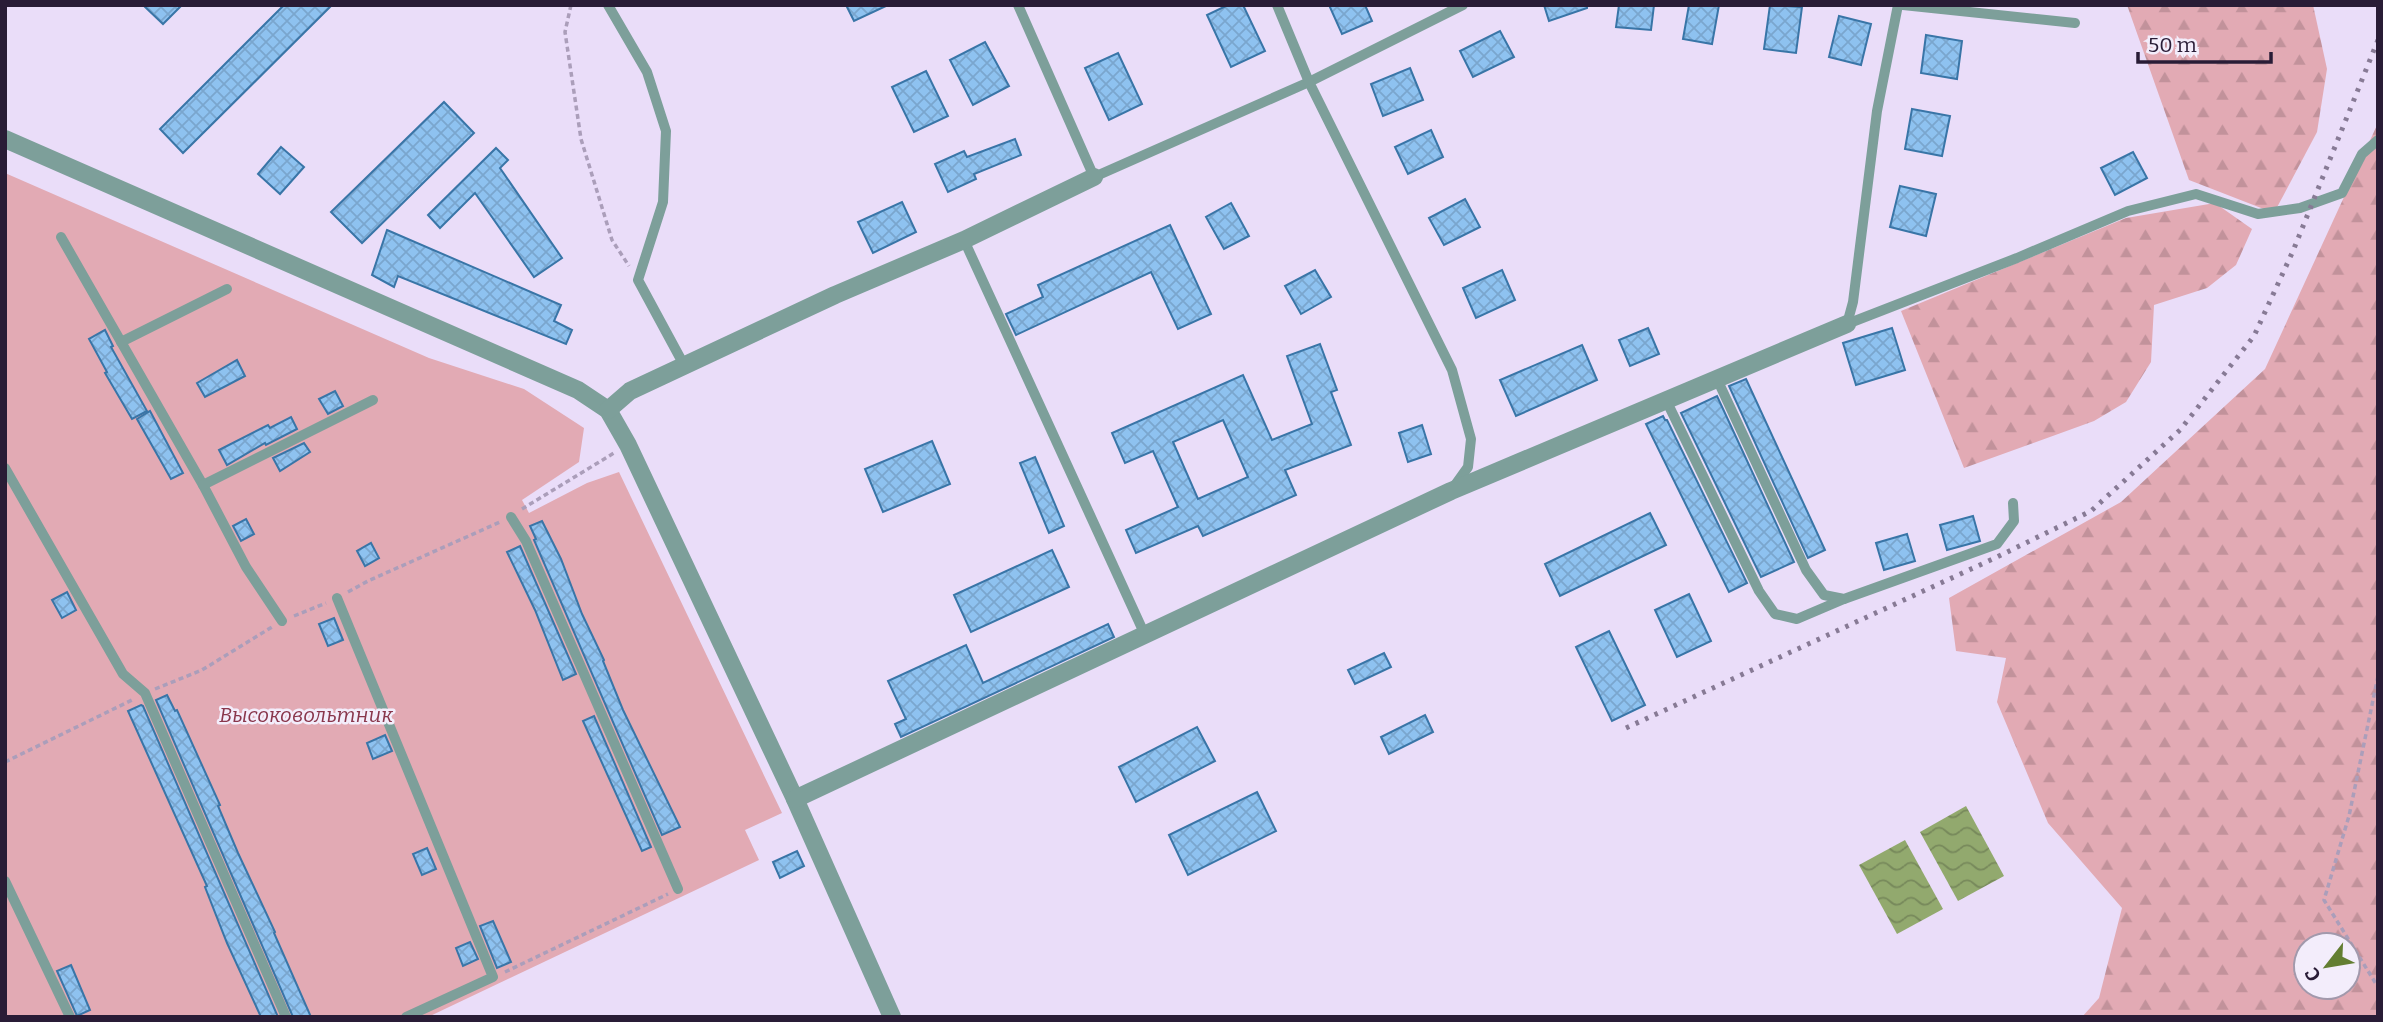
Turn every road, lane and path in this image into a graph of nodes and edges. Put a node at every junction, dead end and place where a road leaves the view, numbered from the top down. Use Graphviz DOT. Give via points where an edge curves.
graph roads {
  1 [pos="570,5"];
  2 [pos="608,5"];
  3 [pos="1018,5"];
  4 [pos="1277,5"];
  5 [pos="1463,5"];
  6 [pos="1900,5"];
  7 [pos="2076,23"];
  8 [pos="1309,82"];
  9 [pos="5,139"];
  10 [pos="2378,140"];
  11 [pos="1094,177"];
  12 [pos="61,237"];
  13 [pos="964,240"];
  14 [pos="638,280"];
  15 [pos="227,289"];
  16 [pos="1847,324"];
  17 [pos="121,342"];
  18 [pos="684,365"];
  19 [pos="1717,379"];
  20 [pos="373,400"];
  21 [pos="1666,400"];
  22 [pos="608,410"];
  23 [pos="628,445"];
  24 [pos="5,468"];
  25 [pos="203,485"];
  26 [pos="1451,491"];
  27 [pos="2013,503"];
  28 [pos="511,517"];
  29 [pos="337,598"];
  30 [pos="1844,599"];
  31 [pos="282,621"];
  32 [pos="1145,635"];
  33 [pos="2378,676"];
  34 [pos="145,693"];
  35 [pos="5,762"];
  36 [pos="795,799"];
  37 [pos="5,881"];
  38 [pos="678,889"];
  39 [pos="493,977"];
  40 [pos="2378,987"];
  41 [pos="70,1017"];
  42 [pos="286,1017"];
  43 [pos="406,1017"];
  44 [pos="892,1017"];
  1 -- 14 [label="path" via="565,32 581,139 612,240"];
  2 -- 14 [label="lane" via="647,72 666,131 663,202"];
  3 -- 11 [label="lane"];
  4 -- 8 [label="lane"];
  5 -- 8 [label="lane"];
  6 -- 7 [label="lane"];
  6 -- 16 [label="lane" via="1877,111"];
  8 -- 11 [label="lane"];
  8 -- 26 [label="lane" via="1452,370 1471,439 1468,467"];
  9 -- 22 [label="street" via="578,390"];
  10 -- 16 [label="lane" via="2362,154 2342,194 2300,208 2258,214 2196,194 2128,211"];
  11 -- 13 [label="street"];
  12 -- 17 [label="lane"];
  13 -- 18 [label="street"];
  13 -- 32 [label="lane"];
  14 -- 18 [label="lane"];
  15 -- 17 [label="lane"];
  16 -- 19 [label="street"];
  17 -- 25 [label="lane"];
  18 -- 22 [label="street" via="630,391"];
  19 -- 21 [label="street"];
  19 -- 30 [label="lane" via="1805,570 1824,595"];
  20 -- 25 [label="lane"];
  21 -- 26 [label="street"];
  21 -- 30 [label="lane" via="1759,591 1775,614 1797,619"];
  22 -- 23 [label="street"];
  23 -- 28 [label="path"];
  23 -- 36 [label="street"];
  24 -- 34 [label="lane" via="123,674"];
  25 -- 31 [label="lane" via="246,567"];
  26 -- 32 [label="street"];
  27 -- 30 [label="lane" via="2014,521 1997,544"];
  28 -- 29 [label="path"];
  28 -- 38 [label="lane" via="531,553"];
  29 -- 31 [label="path"];
  29 -- 39 [label="lane"];
  31 -- 34 [label="path" via="202,670"];
  32 -- 36 [label="street"];
  33 -- 40 [label="path" via="2348,816 2324,900"];
  34 -- 35 [label="path"];
  34 -- 42 [label="lane"];
  36 -- 44 [label="street"];
  37 -- 41 [label="lane"];
  38 -- 39 [label="path"];
  39 -- 43 [label="lane"];
}
